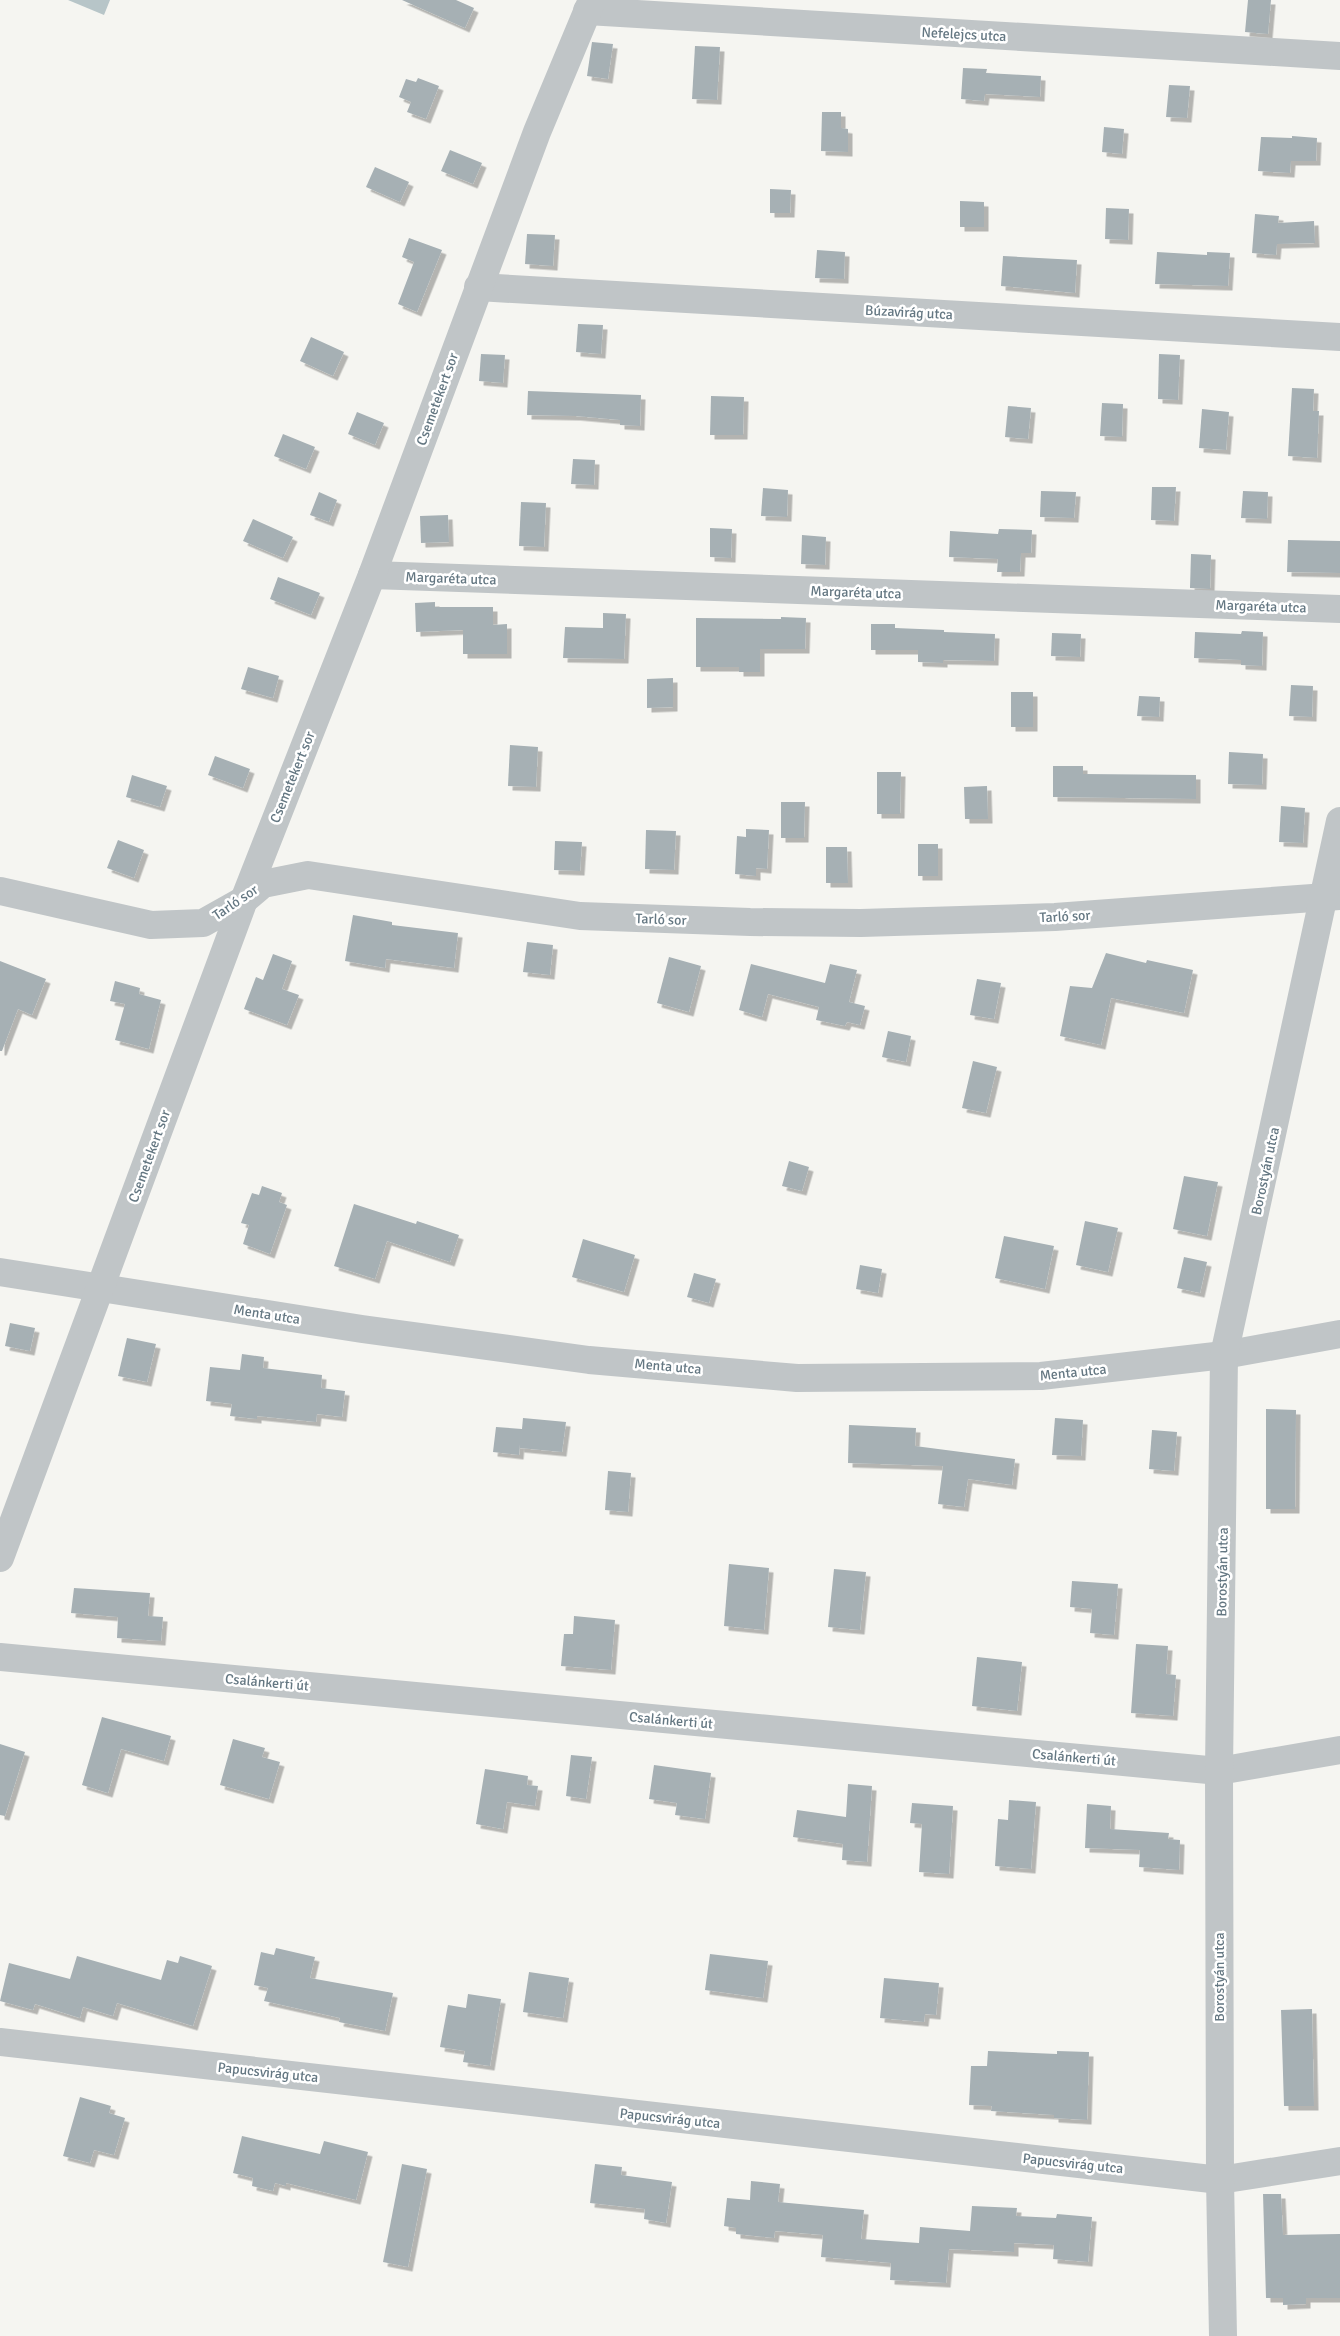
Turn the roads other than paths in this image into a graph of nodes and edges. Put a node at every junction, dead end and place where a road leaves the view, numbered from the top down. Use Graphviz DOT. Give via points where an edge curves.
graph roads {
  1 [pos="590,6"];
  2 [pos="1340,56"];
  3 [pos="478,288"];
  4 [pos="1340,337"];
  5 [pos="372,575"];
  6 [pos="1340,609"];
  7 [pos="1340,820"];
  8 [pos="0,891"];
  9 [pos="1332,897"];
  10 [pos="244,900"];
  11 [pos="0,1272"];
  12 [pos="101,1288"];
  13 [pos="1340,1334"];
  14 [pos="1224,1355"];
  15 [pos="0,1558"];
  16 [pos="0,1657"];
  17 [pos="1340,1750"];
  18 [pos="1219,1770"];
  19 [pos="0,2042"];
  20 [pos="1340,2161"];
  21 [pos="1220,2180"];
  22 [pos="1223,2336"];
  1 -- 2 [label="street, Nefelejcs utca"];
  1 -- 3 [label="street, Csemetekert sor" via="537,132"];
  3 -- 4 [label="street, Búzavirág utca"];
  3 -- 5 [label="street, Csemetekert sor"];
  5 -- 6 [label="street, Margaréta utca"];
  5 -- 10 [label="street, Csemetekert sor"];
  7 -- 9 [label="street, Borostyán utca"];
  8 -- 10 [label="street, Tarló sor" via="151,925 203,923"];
  9 -- 10 [label="street, Tarló sor" via="1055,917 860,923 750,922 580,916 308,875 263,884"];
  9 -- 14 [label="street, Borostyán utca"];
  10 -- 12 [label="street, Csemetekert sor"];
  11 -- 12 [label="street, Menta utca"];
  12 -- 14 [label="street, Menta utca" via="362,1329 579,1358 797,1378 1041,1376"];
  12 -- 15 [label="street, Csemetekert sor"];
  13 -- 14 [label="street, Menta utca"];
  14 -- 18 [label="street, Borostyán utca"];
  16 -- 18 [label="street, Csalánkerti út"];
  17 -- 18 [label="street, Csalánkerti út"];
  18 -- 21 [label="street, Borostyán utca"];
  19 -- 21 [label="street, Papucsvirág utca"];
  20 -- 21 [label="street, Papucsvirág utca"];
  21 -- 22 [label="street, Borostyán utca"];
}
